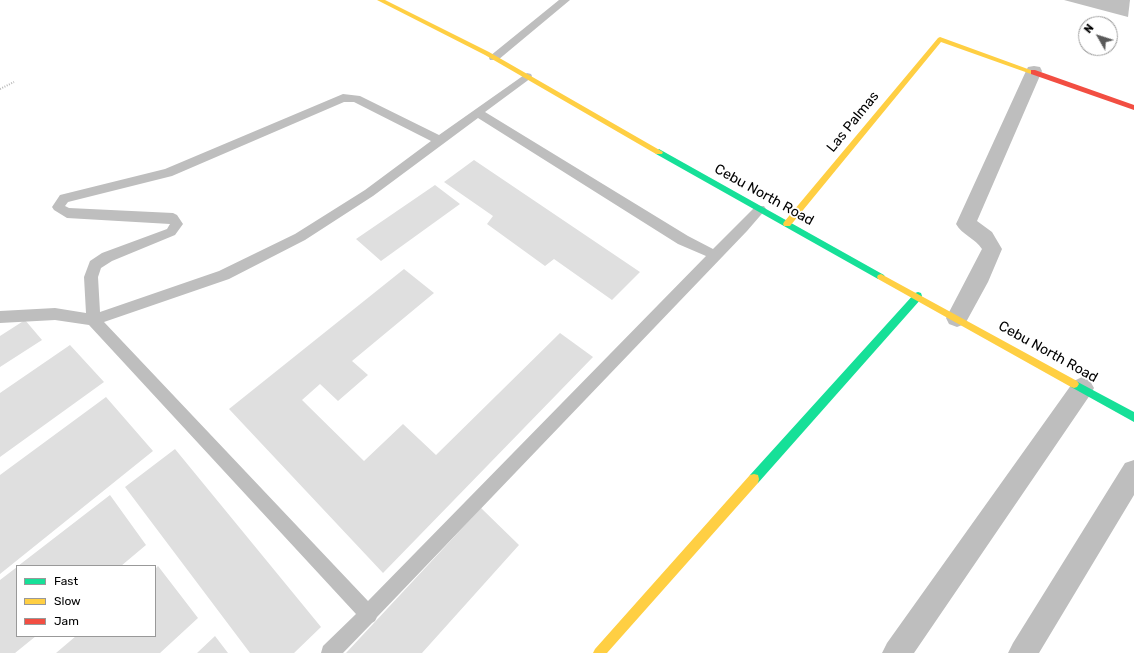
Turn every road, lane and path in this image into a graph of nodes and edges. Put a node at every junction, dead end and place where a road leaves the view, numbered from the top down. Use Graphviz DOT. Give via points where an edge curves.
graph roads {
  1 [pos="380,0"];
  2 [pos="565,0"];
  3 [pos="494,58"];
  4 [pos="1034,71"];
  5 [pos="527,76"];
  6 [pos="14,82"];
  7 [pos="0,89"];
  8 [pos="1134,108"];
  9 [pos="477,112"];
  10 [pos="439,140"];
  11 [pos="760,209"];
  12 [pos="787,224"];
  13 [pos="715,255"];
  14 [pos="918,296"];
  15 [pos="0,317"];
  16 [pos="957,318"];
  17 [pos="93,320"];
  18 [pos="1082,388"];
  19 [pos="1134,417"];
  20 [pos="1134,472"];
  21 [pos="368,614"];
  22 [pos="330,653"];
  23 [pos="599,653"];
  24 [pos="898,653"];
  25 [pos="1023,653"];
  1 -- 3 [label="main road, Cebu North Road"];
  2 -- 3 [label="lane"];
  3 -- 5 [label="main road, Cebu North Road"];
  4 -- 8 [label="main road"];
  4 -- 12 [label="main road, Las Palmas" via="940,39"];
  4 -- 16 [label="street" via="966,224 985,238 992,249"];
  5 -- 9 [label="lane"];
  5 -- 11 [label="main road, Cebu North Road"];
  6 -- 7 [label="path"];
  9 -- 10 [label="lane"];
  9 -- 13 [label="lane" via="683,240"];
  10 -- 17 [label="lane" via="369,193 300,237 224,275"];
  10 -- 17 [label="lane" via="356,99 343,98 168,173 64,198 58,207 67,213 173,218 177,224 172,232 107,257 95,266 91,277"];
  11 -- 12 [label="main road, Cebu North Road"];
  11 -- 13 [label="lane"];
  12 -- 14 [label="main road, Cebu North Road"];
  13 -- 21 [label="lane"];
  14 -- 16 [label="main road, Cebu North Road"];
  14 -- 23 [label="main road"];
  15 -- 17 [label="lane" via="55,314"];
  16 -- 18 [label="main road, Cebu North Road"];
  17 -- 21 [label="lane"];
  18 -- 19 [label="main road, Cebu North Road"];
  18 -- 24 [label="street"];
  20 -- 25 [label="street"];
  21 -- 22 [label="lane"];
}
